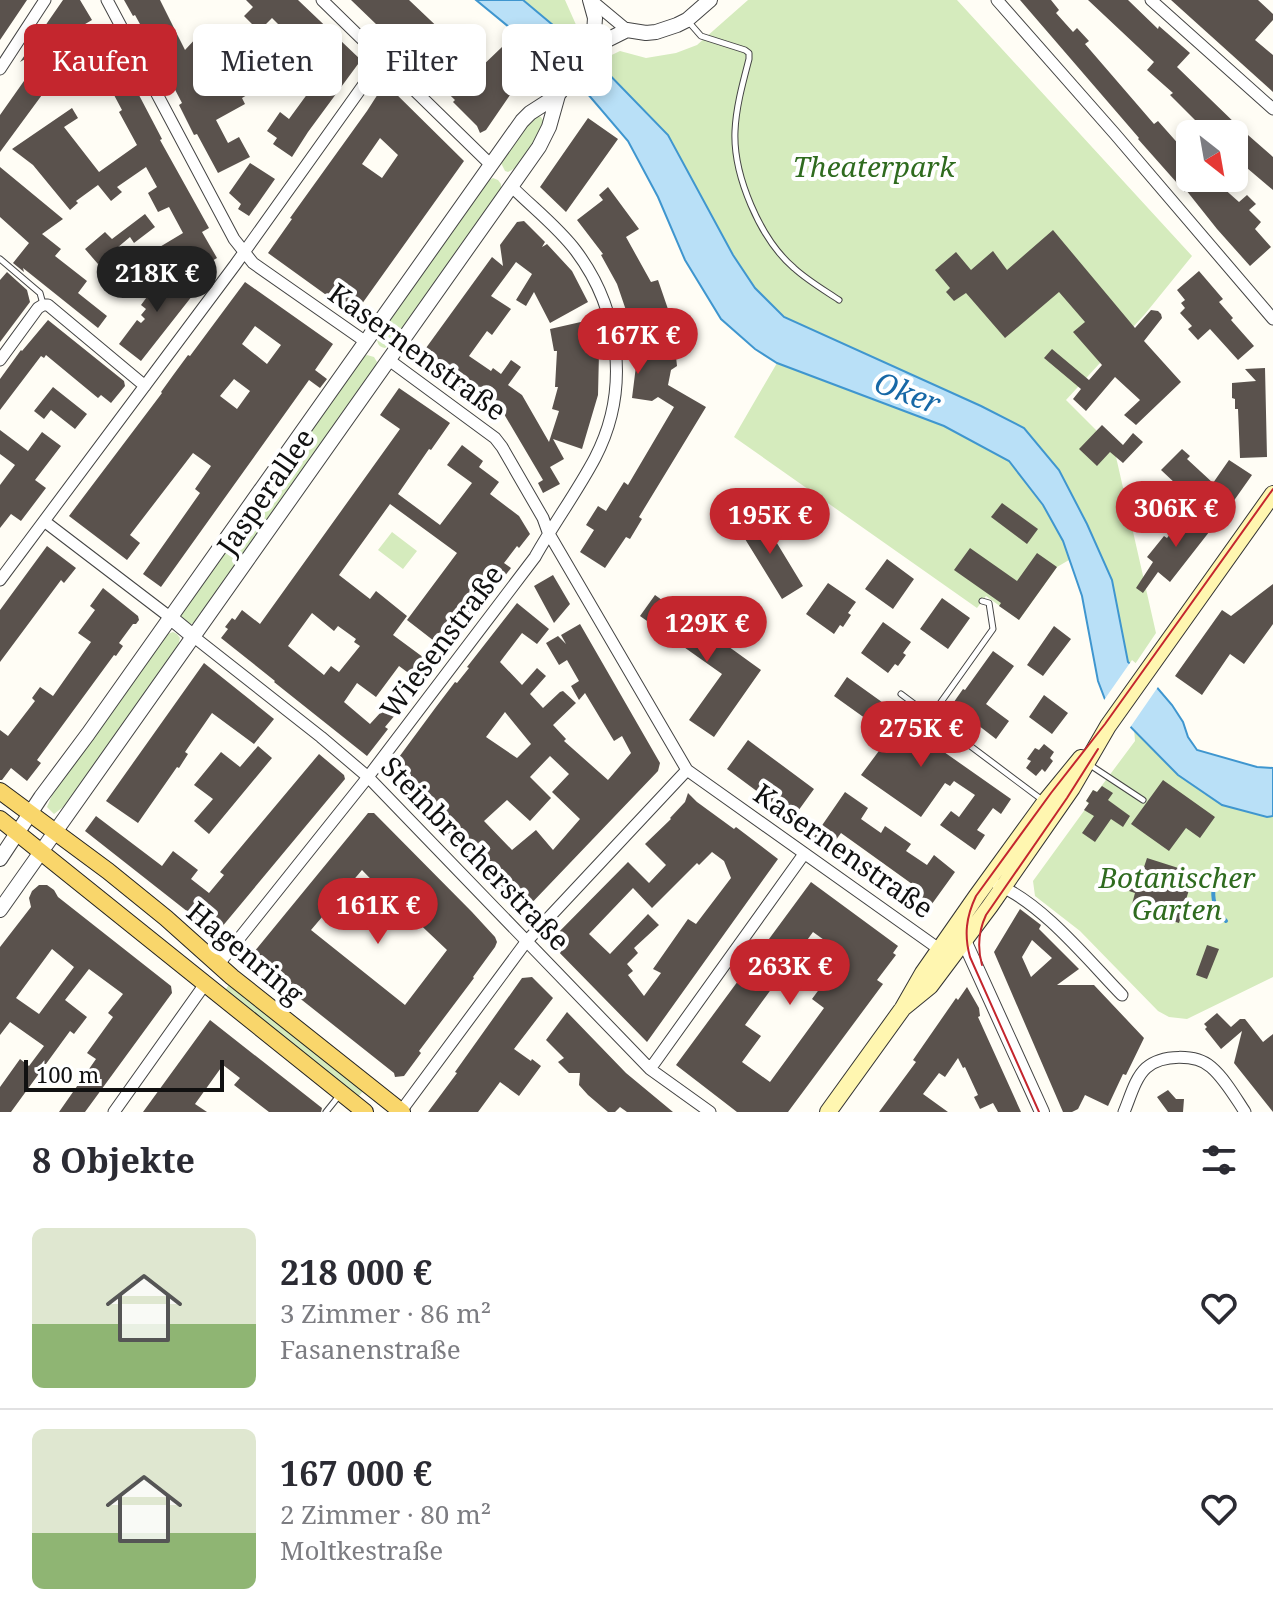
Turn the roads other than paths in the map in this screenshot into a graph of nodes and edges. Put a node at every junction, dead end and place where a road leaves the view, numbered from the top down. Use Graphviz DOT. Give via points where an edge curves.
graph roads {
  1 [pos="45,0"];
  2 [pos="107,0"];
  3 [pos="322,0"];
  4 [pos="590,0"];
  5 [pos="710,0"];
  6 [pos="997,0"];
  7 [pos="1151,0"];
  8 [pos="687,20"];
  9 [pos="595,24"];
  10 [pos="627,30"];
  11 [pos="358,35"];
  12 [pos="612,38"];
  13 [pos="0,69"];
  14 [pos="358,93"];
  15 [pos="420,96"];
  16 [pos="556,96"];
  17 [pos="558,96"];
  18 [pos="1273,109"];
  19 [pos="491,165"];
  20 [pos="511,186"];
  21 [pos="244,252"];
  22 [pos="0,259"];
  23 [pos="839,300"];
  24 [pos="43,305"];
  25 [pos="1273,319"];
  26 [pos="366,342"];
  27 [pos="0,360"];
  28 [pos="389,360"];
  29 [pos="145,386"];
  30 [pos="1273,494"];
  31 [pos="44,521"];
  32 [pos="548,532"];
  33 [pos="0,580"];
  34 [pos="982,601"];
  35 [pos="171,618"];
  36 [pos="194,637"];
  37 [pos="901,694"];
  38 [pos="931,716"];
  39 [pos="1108,726"];
  40 [pos="1087,763"];
  41 [pos="687,770"];
  42 [pos="368,777"];
  43 [pos="0,791"];
  44 [pos="1143,800"];
  45 [pos="1051,806"];
  46 [pos="30,813"];
  47 [pos="0,819"];
  48 [pos="57,832"];
  49 [pos="17,833"];
  50 [pos="41,853"];
  51 [pos="804,854"];
  52 [pos="0,859"];
  53 [pos="996,884"];
  54 [pos="0,910"];
  55 [pos="957,925"];
  56 [pos="964,941"];
  57 [pos="526,942"];
  58 [pos="946,954"];
  59 [pos="218,965"];
  60 [pos="205,984"];
  61 [pos="1122,995"];
  62 [pos="650,1069"];
  63 [pos="341,1093"];
  64 [pos="114,1112"];
  65 [pos="326,1112"];
  66 [pos="365,1112"];
  67 [pos="402,1112"];
  68 [pos="710,1112"];
  69 [pos="828,1112"];
  70 [pos="1042,1112"];
  71 [pos="1124,1112"];
  72 [pos="1245,1112"];
  1 -- 13 [label="street"];
  2 -- 21 [label="street, Kasernenstraße"];
  3 -- 11 [label="street"];
  4 -- 9 [label="street"];
  4 -- 10 [label="street"];
  5 -- 8 [label="street"];
  6 -- 25 [label="street"];
  7 -- 18 [label="street"];
  8 -- 10 [label="street" via="656,32"];
  8 -- 23 [label="lane" via="701,36 749,53 735,132 753,210 780,255"];
  10 -- 12 [label="street, Jasperallee"];
  14 -- 21 [label="street"];
  15 -- 19 [label="street"];
  16 -- 19 [label="street, Jasperallee" via="522,121"];
  17 -- 20 [label="street, Jasperallee" via="545,137"];
  19 -- 20 [label="street"];
  19 -- 26 [label="street, Jasperallee"];
  20 -- 28 [label="street, Jasperallee"];
  20 -- 32 [label="street, Wiesenstraße" via="576,251 599,286 613,330 617,383 611,419 597,455"];
  21 -- 26 [label="street, Kasernenstraße"];
  21 -- 29 [label="street"];
  22 -- 24 [label="lane" via="40,293"];
  24 -- 27 [label="street"];
  24 -- 29 [label="street"];
  26 -- 28 [label="street, Kasernenstraße"];
  26 -- 35 [label="street, Jasperallee"];
  28 -- 32 [label="street, Kasernenstraße" via="495,438"];
  28 -- 36 [label="street, Jasperallee"];
  29 -- 31 [label="street"];
  30 -- 39 [label="main road"];
  31 -- 33 [label="street"];
  31 -- 35 [label="street, Steinbrecherstraße"];
  32 -- 41 [label="street, Kasernenstraße"];
  32 -- 42 [label="street, Wiesenstraße" via="535,557"];
  34 -- 38 [label="lane" via="989,603 993,629"];
  35 -- 36 [label="street, Steinbrecherstraße"];
  35 -- 46 [label="street, Jasperallee"];
  36 -- 42 [label="street, Steinbrecherstraße"];
  36 -- 48 [label="street, Jasperallee"];
  37 -- 38 [label="lane"];
  38 -- 45 [label="lane"];
  39 -- 40 [label="main road"];
  39 -- 45 [label="main road"];
  40 -- 44 [label="lane"];
  40 -- 45 [label="main road"];
  41 -- 51 [label="street, Kasernenstraße"];
  41 -- 57 [label="street"];
  42 -- 57 [label="street, Steinbrecherstraße"];
  42 -- 59 [label="street, Wiesenstraße"];
  43 -- 46 [label="main road, Hagenring"];
  45 -- 53 [label="main road"];
  46 -- 48 [label="main road, Hagenring"];
  46 -- 49 [label="street, Jasperallee"];
  47 -- 49 [label="main road, Hagenring"];
  48 -- 50 [label="street, Jasperallee"];
  48 -- 59 [label="main road, Hagenring"];
  49 -- 50 [label="main road, Hagenring"];
  49 -- 52 [label="street, Jasperallee"];
  50 -- 54 [label="street, Jasperallee"];
  50 -- 60 [label="main road, Hagenring"];
  51 -- 58 [label="street, Kasernenstraße"];
  51 -- 62 [label="street"];
  53 -- 55 [label="main road"];
  53 -- 56 [label="main road"];
  53 -- 61 [label="street" via="1049,921"];
  55 -- 56 [label="street"];
  55 -- 58 [label="main road"];
  56 -- 58 [label="main road"];
  56 -- 70 [label="street"];
  57 -- 62 [label="street, Steinbrecherstraße"];
  57 -- 67 [label="street"];
  58 -- 69 [label="main road" via="923,973"];
  59 -- 67 [label="main road, Hagenring"];
  60 -- 63 [label="main road, Hagenring"];
  60 -- 64 [label="street"];
  62 -- 68 [label="street, Steinbrecherstraße"];
  63 -- 65 [label="lane"];
  63 -- 66 [label="main road, Hagenring"];
  71 -- 72 [label="street" via="1145,1068 1187,1057 1210,1066"];
}
